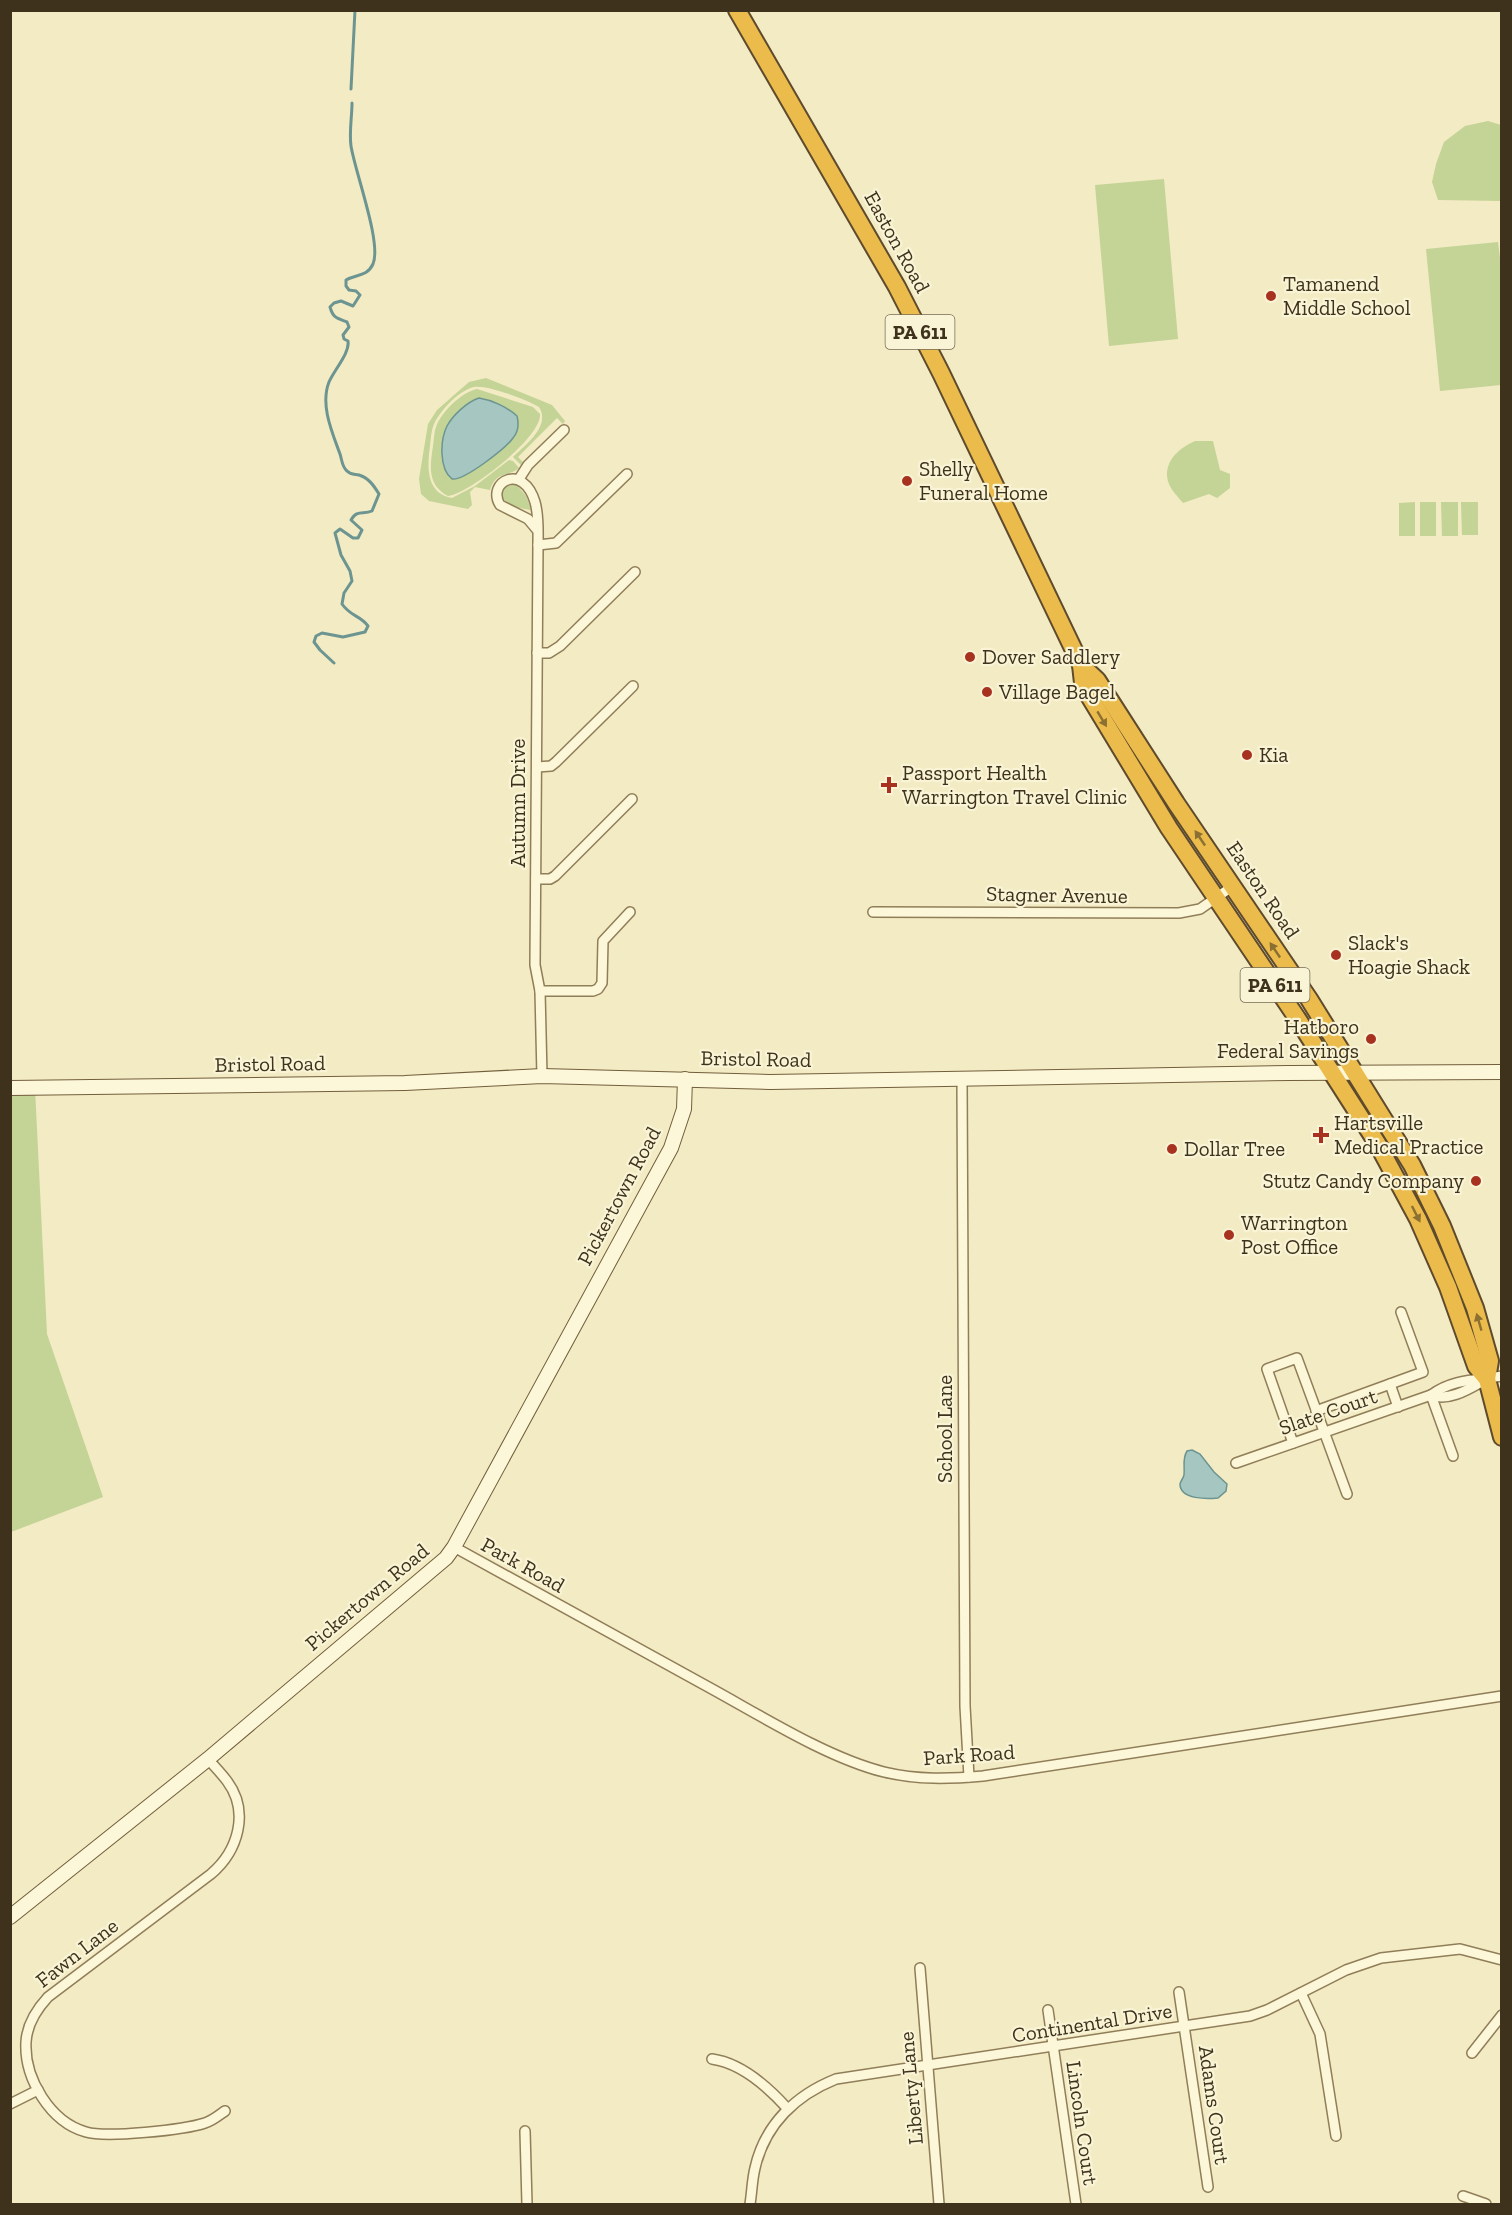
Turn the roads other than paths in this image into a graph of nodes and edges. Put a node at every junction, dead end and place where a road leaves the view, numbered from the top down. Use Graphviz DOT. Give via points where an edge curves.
graph roads {
  1 [pos="736,10"];
  2 [pos="564,430"];
  3 [pos="627,474"];
  4 [pos="519,479"];
  5 [pos="538,531"];
  6 [pos="538,545"];
  7 [pos="634,572"];
  8 [pos="537,653"];
  9 [pos="1081,665"];
  10 [pos="633,686"];
  11 [pos="537,767"];
  12 [pos="632,800"];
  13 [pos="536,879"];
  14 [pos="1233,886"];
  15 [pos="1217,897"];
  16 [pos="630,912"];
  17 [pos="873,912"];
  18 [pos="540,991"];
  19 [pos="1502,1072"];
  20 [pos="1333,1073"];
  21 [pos="1355,1073"];
  22 [pos="542,1076"];
  23 [pos="685,1079"];
  24 [pos="962,1080"];
  25 [pos="10,1088"];
  26 [pos="1401,1312"];
  27 [pos="1494,1377"];
  28 [pos="1390,1384"];
  29 [pos="1431,1395"];
  30 [pos="1398,1407"];
  31 [pos="1316,1411"];
  32 [pos="1324,1433"];
  33 [pos="1502,1437"];
  34 [pos="1293,1443"];
  35 [pos="1453,1456"];
  36 [pos="1236,1463"];
  37 [pos="1347,1494"];
  38 [pos="454,1547"];
  39 [pos="1502,1696"];
  40 [pos="208,1760"];
  41 [pos="969,1777"];
  42 [pos="10,1917"];
  43 [pos="1502,1960"];
  44 [pos="920,1968"];
  45 [pos="1179,1992"];
  46 [pos="1301,1993"];
  47 [pos="1048,2010"];
  48 [pos="1502,2015"];
  49 [pos="1184,2027"];
  50 [pos="1053,2047"];
  51 [pos="1472,2053"];
  52 [pos="712,2059"];
  53 [pos="927,2066"];
  54 [pos="38,2090"];
  55 [pos="10,2104"];
  56 [pos="787,2108"];
  57 [pos="225,2111"];
  58 [pos="525,2131"];
  59 [pos="1336,2136"];
  60 [pos="1208,2187"];
  61 [pos="1463,2196"];
  62 [pos="527,2205"];
  63 [pos="750,2205"];
  64 [pos="939,2205"];
  65 [pos="1076,2205"];
  66 [pos="1486,2205"];
  1 -- 9 [label="highway, Easton Road / PA 611" via="897,287"];
  2 -- 4 [label="street"];
  3 -- 6 [label="street" via="556,543"];
  4 -- 5 [label="street, Autumn Drive" via="535,500"];
  4 -- 5 [label="street" via="502,483 496,499 503,508 528,519"];
  5 -- 6 [label="street, Autumn Drive"];
  6 -- 8 [label="street, Autumn Drive"];
  7 -- 8 [label="street" via="559,647"];
  8 -- 11 [label="street, Autumn Drive"];
  14 -- 9 [label="highway, Easton Road / PA 611, one-way" via="1097,680"];
  9 -- 15 [label="highway, Easton Road / PA 611, one-way" via="1088,694 1169,828"];
  10 -- 11 [label="street" via="556,762"];
  11 -- 13 [label="street, Autumn Drive"];
  12 -- 13 [label="street" via="555,876"];
  13 -- 18 [label="street, Autumn Drive" via="535,965"];
  14 -- 15 [label="street, Stagner Avenue"];
  21 -- 14 [label="highway, Easton Road / PA 611, one-way"];
  15 -- 17 [label="street, Stagner Avenue" via="1200,909 1179,913"];
  15 -- 20 [label="highway, Easton Road / PA 611"];
  16 -- 18 [label="street" via="603,941 602,984 598,989"];
  18 -- 22 [label="street, Autumn Drive"];
  19 -- 21 [label="main road, Bristol Road"];
  20 -- 21 [label="main road, Bristol Road"];
  20 -- 24 [label="main road, Bristol Road"];
  20 -- 27 [label="highway, Easton Road / PA 611, one-way" via="1418,1219 1476,1366"];
  27 -- 21 [label="highway, Easton Road / PA 611, one-way" via="1465,1281 1446,1235 1412,1165"];
  22 -- 23 [label="main road, Bristol Road"];
  22 -- 25 [label="main road, Bristol Road" via="405,1083"];
  23 -- 24 [label="main road, Bristol Road"];
  23 -- 38 [label="main road, Pickertown Road" via="684,1109 671,1148"];
  24 -- 41 [label="street, School Lane" via="964,1706"];
  26 -- 28 [label="street" via="1423,1372"];
  27 -- 29 [label="street, Slate Court" via="1444,1398"];
  27 -- 33 [label="highway, Easton Road / PA 611"];
  28 -- 30 [label="street"];
  28 -- 31 [label="street"];
  29 -- 30 [label="street, Slate Court"];
  29 -- 35 [label="street"];
  30 -- 32 [label="street, Slate Court"];
  31 -- 32 [label="street"];
  31 -- 34 [label="street" via="1298,1358 1267,1369"];
  32 -- 34 [label="street, Slate Court"];
  32 -- 37 [label="street"];
  34 -- 36 [label="street, Slate Court"];
  38 -- 40 [label="main road, Pickertown Road" via="446,1558"];
  38 -- 41 [label="street, Park Road" via="838,1756 884,1772 921,1778"];
  39 -- 41 [label="street, Park Road"];
  40 -- 42 [label="main road, Pickertown Road"];
  40 -- 54 [label="street, Fawn Lane" via="228,1782 237,1803 238,1832 228,1856 212,1874 38,2007 26,2042"];
  43 -- 46 [label="street, Continental Drive" via="1460,1949 1381,1958 1346,1970"];
  44 -- 53 [label="street, Liberty Lane"];
  45 -- 49 [label="street, Adams Court"];
  46 -- 49 [label="street, Continental Drive" via="1250,2016"];
  46 -- 59 [label="street" via="1320,2034"];
  47 -- 50 [label="street, Lincoln Court"];
  48 -- 51 [label="street"];
  49 -- 50 [label="street, Continental Drive"];
  49 -- 60 [label="street, Adams Court"];
  50 -- 53 [label="street, Continental Drive"];
  50 -- 65 [label="street, Lincoln Court"];
  52 -- 56 [label="street" via="746,2073"];
  53 -- 56 [label="street, Continental Drive" via="836,2079 814,2088"];
  53 -- 64 [label="street, Liberty Lane"];
  54 -- 55 [label="street"];
  54 -- 57 [label="street, Fawn Lane" via="61,2120 99,2135 187,2128 207,2123"];
  56 -- 63 [label="street, Continental Drive" via="758,2155"];
  58 -- 62 [label="street"];
  61 -- 66 [label="street"];
}
